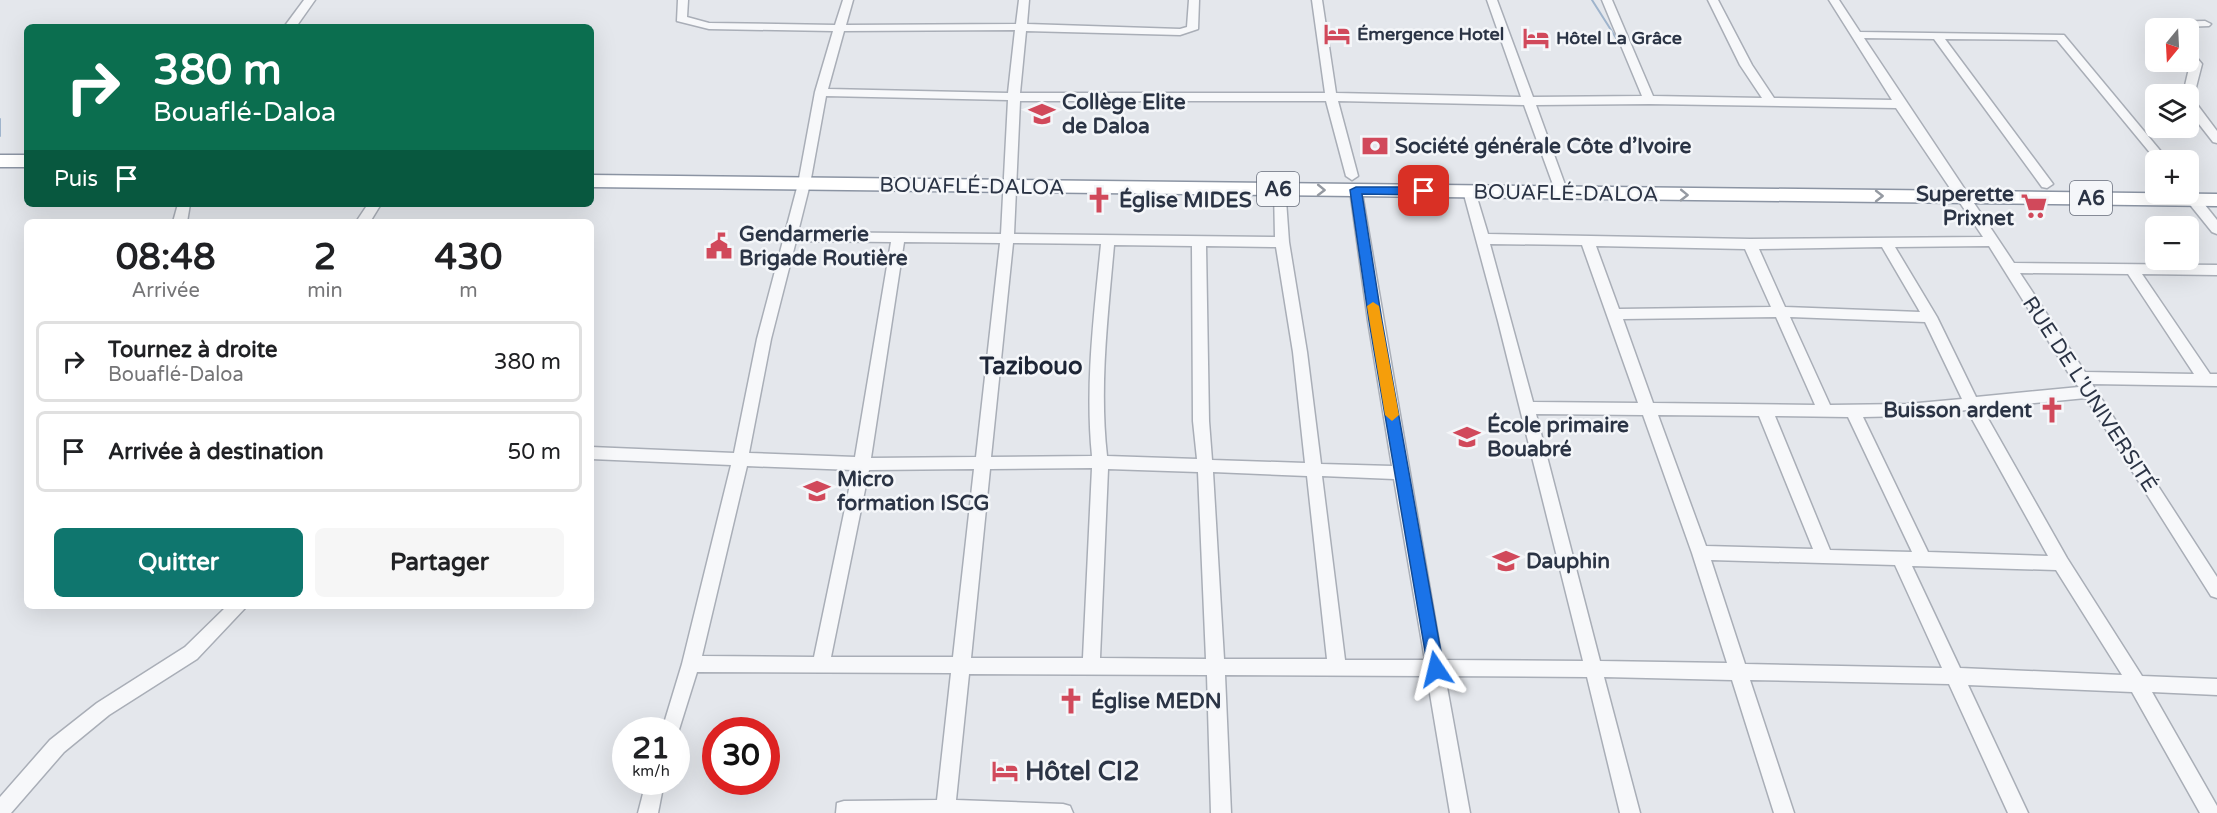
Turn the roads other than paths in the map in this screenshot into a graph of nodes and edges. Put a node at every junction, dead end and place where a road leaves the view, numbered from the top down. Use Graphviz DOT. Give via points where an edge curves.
graph roads {
  1 [pos="310,0"];
  2 [pos="683,0"];
  3 [pos="848,0"];
  4 [pos="1024,0"];
  5 [pos="1194,0"];
  6 [pos="1317,0"];
  7 [pos="1492,0"];
  8 [pos="1607,0"];
  9 [pos="1713,0"];
  10 [pos="1834,0"];
  11 [pos="293,24"];
  12 [pos="2199,24"];
  13 [pos="2205,24"];
  14 [pos="1020,27"];
  15 [pos="838,28"];
  16 [pos="1858,35"];
  17 [pos="1938,36"];
  18 [pos="821,92"];
  19 [pos="1014,97"];
  20 [pos="1331,97"];
  21 [pos="1649,100"];
  22 [pos="1529,101"];
  23 [pos="1771,103"];
  24 [pos="1900,104"];
  25 [pos="2199,114"];
  26 [pos="2217,139"];
  27 [pos="2154,150"];
  28 [pos="0,161"];
  29 [pos="24,161"];
  30 [pos="594,171"];
  31 [pos="0,175"];
  32 [pos="24,175"];
  33 [pos="805,179"];
  34 [pos="594,181"];
  35 [pos="1009,181"];
  36 [pos="1354,183"];
  37 [pos="2046,184"];
  38 [pos="1560,185"];
  39 [pos="2145,185"];
  40 [pos="2217,186"];
  41 [pos="1280,189"];
  42 [pos="1959,189"];
  43 [pos="1469,191"];
  44 [pos="2199,191"];
  45 [pos="2145,192"];
  46 [pos="2199,195"];
  47 [pos="2217,200"];
  48 [pos="2199,204"];
  49 [pos="2217,229"];
  50 [pos="791,236"];
  51 [pos="898,238"];
  52 [pos="1484,239"];
  53 [pos="1008,240"];
  54 [pos="1587,240"];
  55 [pos="1108,242"];
  56 [pos="1282,242"];
  57 [pos="1992,242"];
  58 [pos="1199,243"];
  59 [pos="1886,243"];
  60 [pos="1750,244"];
  61 [pos="2009,268"];
  62 [pos="2217,270"];
  63 [pos="2133,271"];
  64 [pos="1780,312"];
  65 [pos="1614,314"];
  66 [pos="1930,317"];
  67 [pos="2079,378"];
  68 [pos="2211,380"];
  69 [pos="2089,392"];
  70 [pos="1971,404"];
  71 [pos="1527,408"];
  72 [pos="1650,411"];
  73 [pos="1765,411"];
  74 [pos="1825,411"];
  75 [pos="1853,411"];
  76 [pos="594,453"];
  77 [pos="741,457"];
  78 [pos="1100,462"];
  79 [pos="982,463"];
  80 [pos="862,464"];
  81 [pos="1206,465"];
  82 [pos="1312,470"];
  83 [pos="1402,473"];
  84 [pos="1700,553"];
  85 [pos="1824,556"];
  86 [pos="1900,558"];
  87 [pos="1923,558"];
  88 [pos="2061,563"];
  89 [pos="2217,591"];
  90 [pos="235,609"];
  91 [pos="821,663"];
  92 [pos="691,664"];
  93 [pos="1091,666"];
  94 [pos="959,667"];
  95 [pos="1216,667"];
  96 [pos="1337,668"];
  97 [pos="1436,669"];
  98 [pos="1593,669"];
  99 [pos="1741,673"];
  100 [pos="1956,676"];
  101 [pos="2138,685"];
  102 [pos="2217,687"];
  103 [pos="675,717"];
  104 [pos="653,795"];
  105 [pos="843,810"];
  106 [pos="0,811"];
  107 [pos="945,811"];
  108 [pos="648,813"];
  109 [pos="1063,813"];
  110 [pos="1221,813"];
  111 [pos="1460,813"];
  112 [pos="1630,813"];
  113 [pos="1784,813"];
  114 [pos="2018,813"];
  115 [pos="2210,813"];
  1 -- 11 [label="street"];
  2 -- 15 [label="street" via="681,19 689,23"];
  3 -- 15 [label="street"];
  4 -- 14 [label="street"];
  5 -- 14 [label="street" via="1192,29 1180,32"];
  6 -- 20 [label="street"];
  7 -- 22 [label="street"];
  8 -- 21 [label="street"];
  9 -- 23 [label="street" via="1746,65"];
  10 -- 16 [label="street, RUE DE L'UNIVERSITÉ"];
  12 -- 13 [label="street"];
  14 -- 15 [label="street"];
  14 -- 19 [label="street"];
  15 -- 18 [label="street"];
  16 -- 17 [label="street"];
  16 -- 24 [label="street, RUE DE L'UNIVERSITÉ"];
  17 -- 27 [label="street" via="2060,37"];
  17 -- 37 [label="street"];
  18 -- 19 [label="street"];
  18 -- 33 [label="street"];
  19 -- 20 [label="street"];
  19 -- 35 [label="street"];
  20 -- 22 [label="street"];
  20 -- 36 [label="street"];
  21 -- 22 [label="street"];
  21 -- 23 [label="street"];
  22 -- 38 [label="street"];
  23 -- 24 [label="street"];
  24 -- 42 [label="street, RUE DE L'UNIVERSITÉ"];
  25 -- 26 [label="street"];
  28 -- 29 [label="highway"];
  30 -- 33 [label="highway, BOUAFLÉ-DALOA / A6"];
  31 -- 32 [label="highway"];
  33 -- 34 [label="highway, BOUAFLÉ-DALOA / A6"];
  33 -- 35 [label="highway, BOUAFLÉ-DALOA / A6"];
  33 -- 50 [label="street"];
  35 -- 36 [label="highway, BOUAFLÉ-DALOA / A6"];
  35 -- 41 [label="highway, BOUAFLÉ-DALOA / A6"];
  35 -- 53 [label="street"];
  36 -- 38 [label="highway, BOUAFLÉ-DALOA / A6"];
  41 -- 36 [label="highway, BOUAFLÉ-DALOA / A6, one-way"];
  36 -- 43 [label="highway, BOUAFLÉ-DALOA / A6"];
  36 -- 83 [label="street"];
  37 -- 39 [label="highway, BOUAFLÉ-DALOA / A6"];
  37 -- 42 [label="highway, BOUAFLÉ-DALOA / A6"];
  38 -- 42 [label="highway, BOUAFLÉ-DALOA / A6"];
  38 -- 43 [label="highway, BOUAFLÉ-DALOA / A6"];
  40 -- 44 [label="highway, BOUAFLÉ-DALOA / A6"];
  41 -- 56 [label="street"];
  42 -- 45 [label="highway, BOUAFLÉ-DALOA / A6"];
  42 -- 57 [label="street, RUE DE L'UNIVERSITÉ"];
  43 -- 52 [label="street"];
  46 -- 47 [label="highway, BOUAFLÉ-DALOA / A6"];
  48 -- 49 [label="street"];
  50 -- 51 [label="street"];
  50 -- 77 [label="street" via="764,339"];
  51 -- 53 [label="street"];
  51 -- 80 [label="street"];
  52 -- 54 [label="street"];
  52 -- 71 [label="street"];
  53 -- 55 [label="street"];
  53 -- 79 [label="street"];
  54 -- 60 [label="street"];
  54 -- 65 [label="street"];
  55 -- 58 [label="street"];
  55 -- 78 [label="street" via="1098,346 1096,424"];
  56 -- 58 [label="street"];
  56 -- 82 [label="street" via="1300,352"];
  57 -- 59 [label="street"];
  57 -- 61 [label="street, RUE DE L'UNIVERSITÉ"];
  58 -- 81 [label="street" via="1201,421"];
  59 -- 60 [label="street"];
  59 -- 66 [label="street"];
  60 -- 64 [label="street"];
  61 -- 63 [label="street"];
  61 -- 67 [label="street, RUE DE L'UNIVERSITÉ"];
  62 -- 63 [label="street"];
  63 -- 68 [label="street"];
  64 -- 65 [label="street"];
  64 -- 66 [label="street"];
  64 -- 74 [label="street"];
  65 -- 72 [label="street"];
  66 -- 70 [label="street"];
  67 -- 68 [label="street"];
  67 -- 69 [label="street, RUE DE L'UNIVERSITÉ"];
  69 -- 70 [label="street"];
  69 -- 89 [label="street, RUE DE L'UNIVERSITÉ"];
  70 -- 75 [label="street"];
  70 -- 88 [label="street"];
  71 -- 72 [label="street"];
  71 -- 98 [label="street"];
  72 -- 73 [label="street"];
  72 -- 84 [label="street"];
  73 -- 74 [label="street"];
  73 -- 85 [label="street"];
  74 -- 75 [label="street"];
  75 -- 87 [label="street"];
  76 -- 77 [label="street"];
  77 -- 80 [label="street"];
  77 -- 92 [label="street"];
  78 -- 79 [label="street"];
  78 -- 81 [label="street"];
  78 -- 93 [label="street"];
  79 -- 80 [label="street"];
  79 -- 94 [label="street"];
  80 -- 91 [label="street"];
  81 -- 82 [label="street"];
  81 -- 95 [label="street"];
  82 -- 83 [label="street"];
  82 -- 96 [label="street"];
  83 -- 97 [label="street"];
  84 -- 85 [label="street"];
  84 -- 99 [label="street"];
  85 -- 86 [label="street"];
  86 -- 87 [label="street"];
  86 -- 100 [label="street"];
  87 -- 88 [label="street"];
  88 -- 101 [label="street"];
  90 -- 106 [label="street" via="191,653 103,710 57,746"];
  91 -- 92 [label="street"];
  91 -- 94 [label="street"];
  92 -- 103 [label="street"];
  93 -- 94 [label="street"];
  93 -- 95 [label="street"];
  94 -- 107 [label="street"];
  95 -- 96 [label="street"];
  95 -- 110 [label="street"];
  96 -- 97 [label="street"];
  97 -- 98 [label="street"];
  97 -- 111 [label="street"];
  98 -- 99 [label="street"];
  98 -- 112 [label="street"];
  99 -- 100 [label="street"];
  99 -- 113 [label="street"];
  100 -- 101 [label="street"];
  100 -- 114 [label="street"];
  101 -- 102 [label="street"];
  101 -- 115 [label="street"];
  104 -- 108 [label="street"];
  105 -- 107 [label="street"];
  107 -- 109 [label="street"];
}
